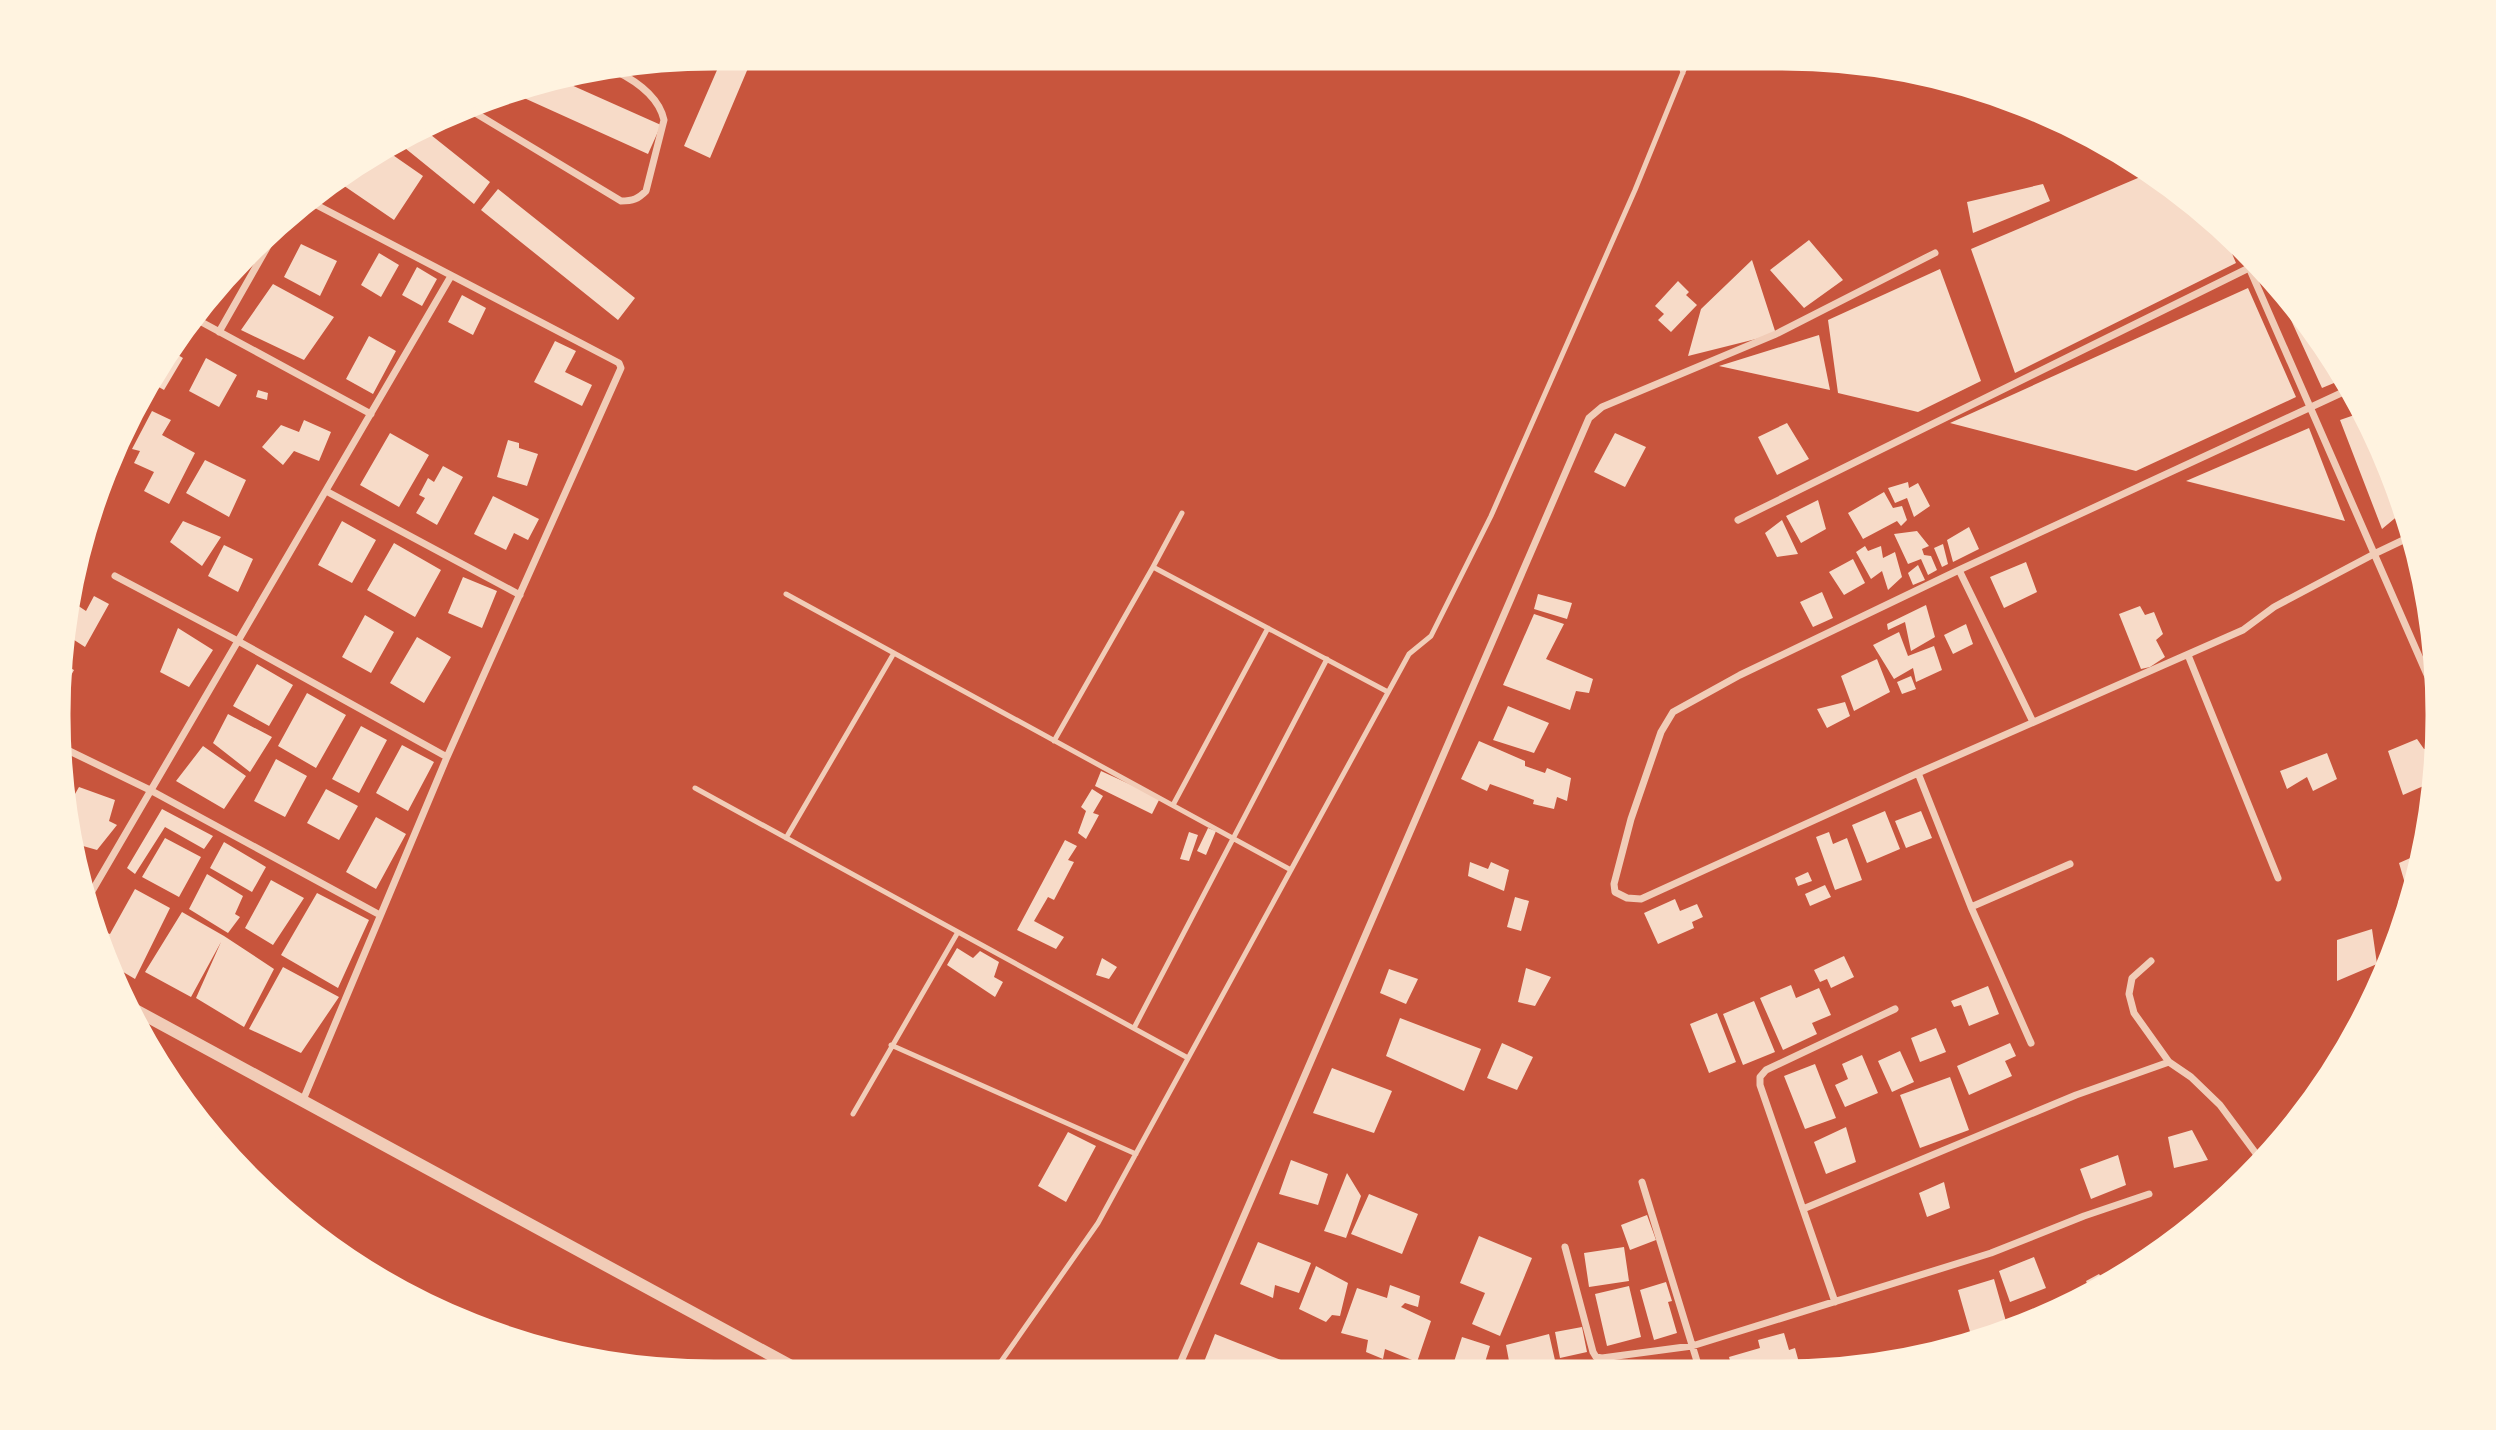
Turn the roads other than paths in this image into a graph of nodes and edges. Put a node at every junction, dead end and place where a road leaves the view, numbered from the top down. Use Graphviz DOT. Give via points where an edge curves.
graph roads {
  1 [pos="1681,66"];
  2 [pos="1686,66"];
  3 [pos="1683,73"];
  4 [pos="620,74"];
  5 [pos="475,113"];
  6 [pos="316,205"];
  7 [pos="266,246"];
  8 [pos="1935,253"];
  9 [pos="2246,262"];
  10 [pos="2248,268"];
  11 [pos="451,276"];
  12 [pos="200,321"];
  13 [pos="219,331"];
  14 [pos="2343,392"];
  15 [pos="2309,406"];
  16 [pos="372,414"];
  17 [pos="326,491"];
  18 [pos="1182,513"];
  19 [pos="1738,520"];
  20 [pos="2405,539"];
  21 [pos="2374,554"];
  22 [pos="1153,567"];
  23 [pos="1959,570"];
  24 [pos="115,576"];
  25 [pos="786,594"];
  26 [pos="520,595"];
  27 [pos="1268,628"];
  28 [pos="238,641"];
  29 [pos="894,653"];
  30 [pos="2188,655"];
  31 [pos="1327,659"];
  32 [pos="2428,677"];
  33 [pos="1388,692"];
  34 [pos="2033,723"];
  35 [pos="1054,741"];
  36 [pos="68,750"];
  37 [pos="447,757"];
  38 [pos="1918,773"];
  39 [pos="695,788"];
  40 [pos="150,790"];
  41 [pos="1173,805"];
  42 [pos="786,838"];
  43 [pos="1233,838"];
  44 [pos="2070,864"];
  45 [pos="1291,870"];
  46 [pos="2278,878"];
  47 [pos="92,892"];
  48 [pos="1971,907"];
  49 [pos="380,915"];
  50 [pos="958,932"];
  51 [pos="2151,961"];
  52 [pos="1895,1009"];
  53 [pos="138,1011"];
  54 [pos="1133,1028"];
  55 [pos="2031,1043"];
  56 [pos="891,1045"];
  57 [pos="1188,1058"];
  58 [pos="2169,1062"];
  59 [pos="303,1100"];
  60 [pos="853,1114"];
  61 [pos="1136,1154"];
  62 [pos="2257,1155"];
  63 [pos="1642,1182"];
  64 [pos="2148,1194"];
  65 [pos="1803,1209"];
  66 [pos="1565,1247"];
  67 [pos="1835,1302"];
  68 [pos="1692,1346"];
  69 [pos="788,1364"];
  70 [pos="999,1364"];
  71 [pos="1180,1364"];
  72 [pos="1698,1364"];
  1 -- 3 [label="lane"];
  2 -- 3 [label="lane"];
  3 -- 33 [label="lane" via="1491,516 1432,636 1409,654"];
  4 -- 5 [label="street" via="655,99 664,120 646,191 638,199 621,201"];
  6 -- 11 [label="street"];
  7 -- 13 [label="street"];
  8 -- 71 [label="street" via="1776,334 1602,407 1589,418"];
  9 -- 10 [label="street"];
  10 -- 15 [label="street"];
  10 -- 19 [label="street"];
  11 -- 16 [label="street"];
  11 -- 26 [label="street" via="621,368"];
  12 -- 13 [label="street"];
  13 -- 16 [label="street"];
  14 -- 15 [label="street"];
  15 -- 21 [label="street"];
  15 -- 23 [label="street"];
  16 -- 17 [label="street"];
  17 -- 26 [label="street"];
  17 -- 28 [label="street"];
  18 -- 22 [label="lane"];
  20 -- 21 [label="street"];
  21 -- 30 [label="street" via="2274,607 2243,630"];
  21 -- 32 [label="street"];
  22 -- 27 [label="lane"];
  22 -- 35 [label="lane"];
  23 -- 34 [label="street"];
  23 -- 38 [label="street" via="1673,712 1661,732 1631,819 1615,892 1641,899"];
  24 -- 28 [label="street"];
  25 -- 29 [label="lane"];
  26 -- 37 [label="street"];
  27 -- 31 [label="lane"];
  27 -- 41 [label="lane"];
  28 -- 37 [label="street"];
  28 -- 40 [label="street"];
  29 -- 35 [label="lane"];
  29 -- 42 [label="lane"];
  30 -- 34 [label="street"];
  30 -- 46 [label="street"];
  31 -- 33 [label="lane"];
  31 -- 43 [label="lane"];
  33 -- 45 [label="lane"];
  34 -- 38 [label="street"];
  35 -- 41 [label="lane"];
  36 -- 40 [label="street"];
  37 -- 49 [label="street"];
  38 -- 48 [label="street"];
  39 -- 42 [label="lane"];
  40 -- 47 [label="street"];
  40 -- 49 [label="street"];
  41 -- 43 [label="lane"];
  42 -- 50 [label="lane"];
  43 -- 45 [label="lane"];
  43 -- 54 [label="lane"];
  44 -- 48 [label="street"];
  45 -- 57 [label="lane"];
  48 -- 55 [label="street"];
  49 -- 59 [label="street"];
  50 -- 54 [label="lane"];
  50 -- 56 [label="lane"];
  51 -- 58 [label="street" via="2132,978 2129,994 2134,1013"];
  52 -- 65 [label="street" via="1760,1076"];
  53 -- 59 [label="street"];
  54 -- 57 [label="lane"];
  56 -- 60 [label="lane"];
  56 -- 61 [label="lane"];
  57 -- 61 [label="lane"];
  58 -- 62 [label="street" via="2220,1105"];
  58 -- 65 [label="street" via="2076,1095"];
  59 -- 69 [label="street"];
  61 -- 70 [label="lane" via="1098,1223"];
  63 -- 68 [label="street"];
  64 -- 67 [label="street" via="1991,1253"];
  65 -- 67 [label="street"];
  66 -- 68 [label="street" via="1596,1357"];
  67 -- 68 [label="street"];
  68 -- 72 [label="street"];
}
